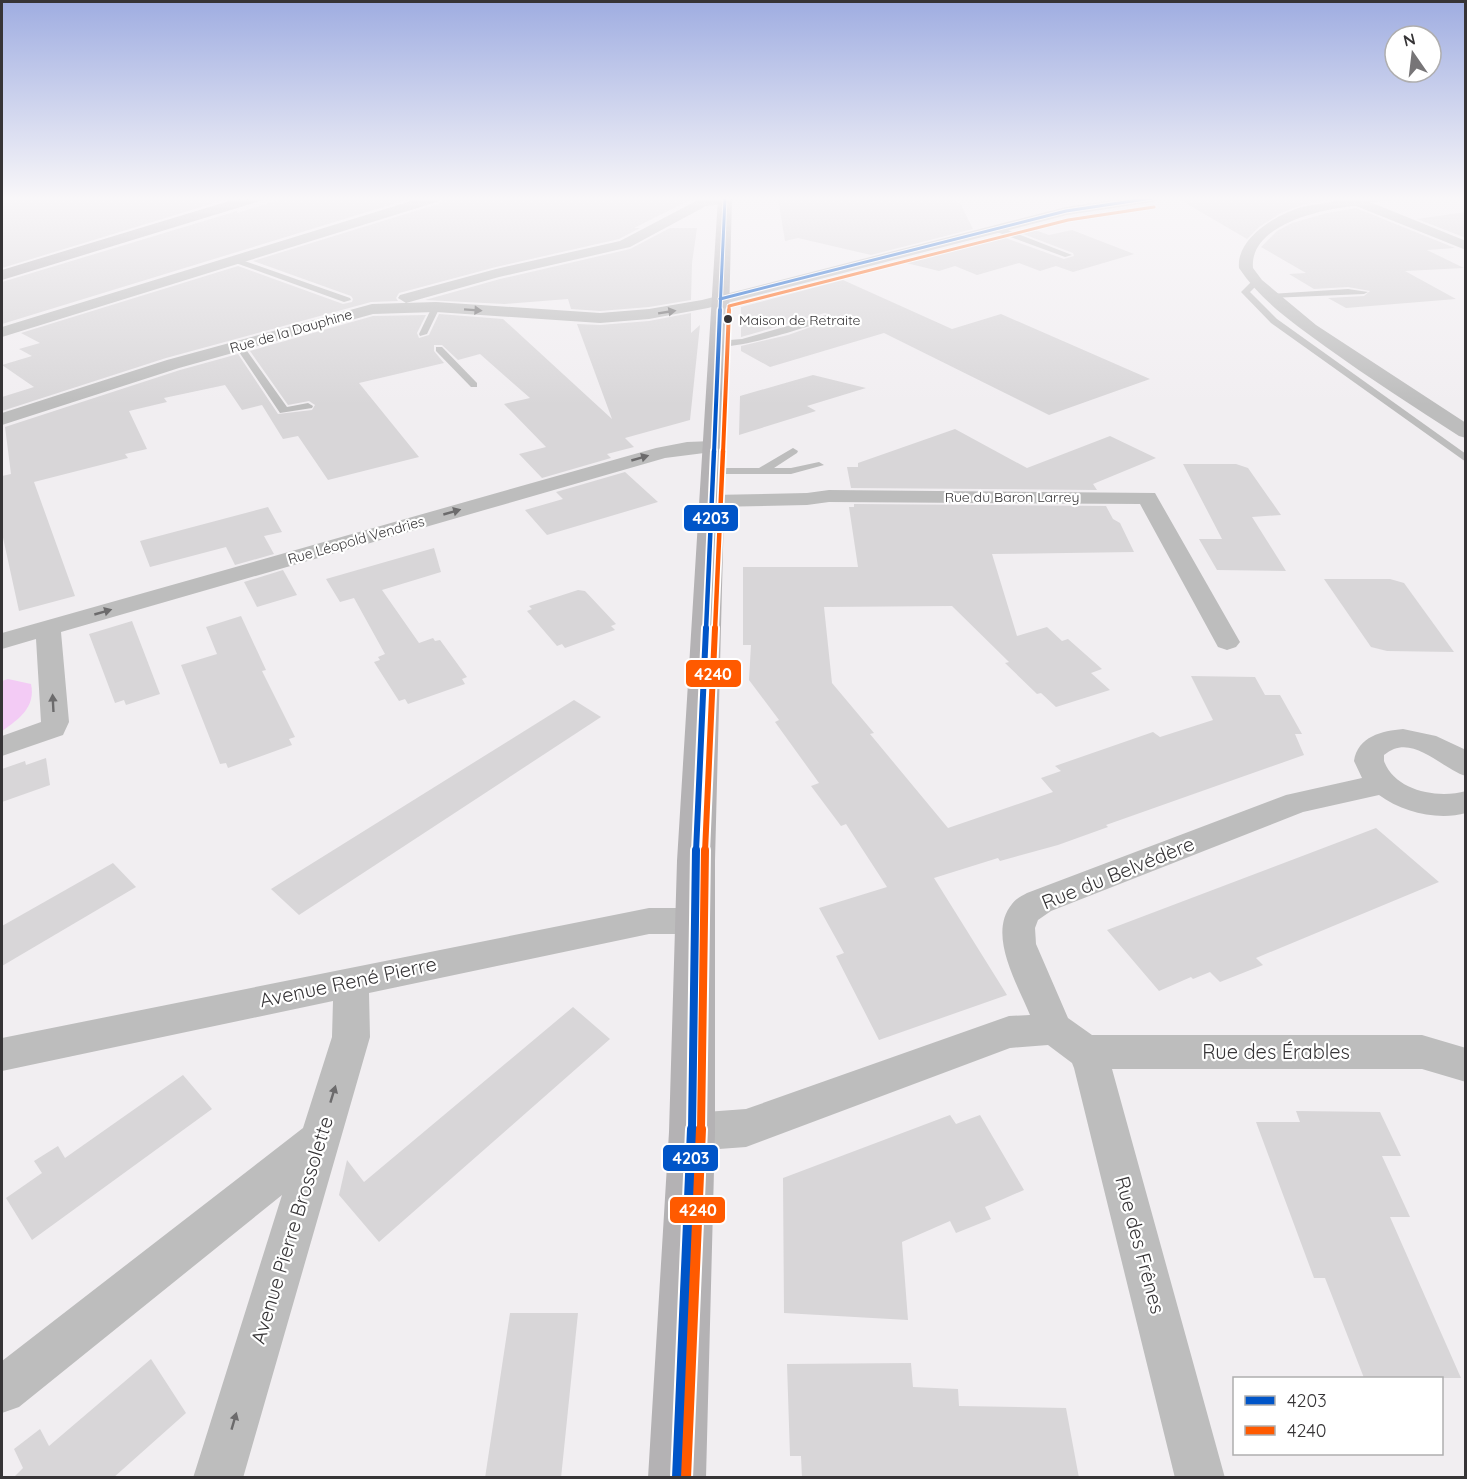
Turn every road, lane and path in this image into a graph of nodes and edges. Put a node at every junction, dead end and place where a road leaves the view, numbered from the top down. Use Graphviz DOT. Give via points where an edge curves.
graph roads {
  1 [pos="28,267"];
  2 [pos="213,267"];
  3 [pos="255,267"];
  4 [pos="523,267"];
  5 [pos="722,267"];
  6 [pos="847,267"];
  7 [pos="1246,267"];
  8 [pos="2,275"];
  9 [pos="1255,283"];
  10 [pos="1364,292"];
  11 [pos="1270,296"];
  12 [pos="720,299"];
  13 [pos="347,300"];
  14 [pos="436,307"];
  15 [pos="372,309"];
  16 [pos="826,318"];
  17 [pos="2,332"];
  18 [pos="423,334"];
  19 [pos="717,344"];
  20 [pos="239,346"];
  21 [pos="439,349"];
  22 [pos="474,385"];
  23 [pos="308,406"];
  24 [pos="2,419"];
  25 [pos="1466,432"];
  26 [pos="793,451"];
  27 [pos="713,459"];
  28 [pos="1466,459"];
  29 [pos="819,465"];
  30 [pos="760,472"];
  31 [pos="712,501"];
  32 [pos="47,628"];
  33 [pos="2,641"];
  34 [pos="1227,642"];
  35 [pos="2,746"];
  36 [pos="1466,766"];
  37 [pos="1384,784"];
  38 [pos="1466,802"];
  39 [pos="695,921"];
  40 [pos="351,981"];
  41 [pos="1070,1041"];
  42 [pos="2,1054"];
  43 [pos="1466,1065"];
  44 [pos="692,1132"];
  45 [pos="319,1140"];
  46 [pos="2,1390"];
  47 [pos="218,1478"];
  48 [pos="677,1478"];
  49 [pos="1200,1478"];
  1 -- 8 [label="main road"];
  2 -- 17 [label="street"];
  3 -- 13 [label="lane"];
  4 -- 15 [label="street"];
  5 -- 12 [label="main road"];
  6 -- 12 [label="street, Rue de la Dauphine"];
  7 -- 9 [label="street"];
  9 -- 11 [label="street"];
  9 -- 28 [label="lane" via="1245,292 1274,321"];
  10 -- 11 [label="lane"];
  11 -- 25 [label="street" via="1334,345"];
  14 -- 12 [label="street, Rue de la Dauphine, one-way" via="600,318 669,312"];
  12 -- 19 [label="main road"];
  14 -- 15 [label="street, Rue de la Dauphine"];
  14 -- 18 [label="lane"];
  15 -- 20 [label="street, Rue de la Dauphine"];
  16 -- 19 [label="lane" via="743,342"];
  19 -- 27 [label="main road"];
  20 -- 23 [label="lane" via="284,411"];
  20 -- 24 [label="street, Rue de la Dauphine"];
  21 -- 22 [label="lane"];
  26 -- 30 [label="lane"];
  27 -- 30 [label="lane"];
  27 -- 31 [label="main road"];
  32 -- 27 [label="street, Rue Léopold Vendries, one-way" via="663,452 687,448"];
  29 -- 30 [label="lane"];
  31 -- 34 [label="street, Rue du Baron Larrey" via="807,500 829,496 1148,498"];
  31 -- 39 [label="main road"];
  32 -- 33 [label="street, Rue Léopold Vendries"];
  35 -- 32 [label="street, one-way" via="52,728 55,722"];
  36 -- 37 [label="street" via="1429,744 1384,741 1370,753 1369,763"];
  37 -- 38 [label="street" via="1432,805"];
  37 -- 41 [label="street, Rue du Belvédère" via="1297,803 1040,902 1024,912 1018,928 1019,944"];
  39 -- 40 [label="street, Avenue René Pierre" via="649,921"];
  39 -- 44 [label="main road"];
  40 -- 42 [label="street, Avenue René Pierre"];
  45 -- 40 [label="street, Avenue Pierre Brossolette, one-way" via="351,1037"];
  41 -- 43 [label="street, Rue des Érables" via="1422,1052"];
  41 -- 44 [label="street" via="1009,1032 746,1128"];
  41 -- 49 [label="street, Rue des Frênes" via="1102,1099"];
  44 -- 48 [label="main road"];
  45 -- 46 [label="street"];
  47 -- 45 [label="street, Avenue Pierre Brossolette, one-way"];
}
